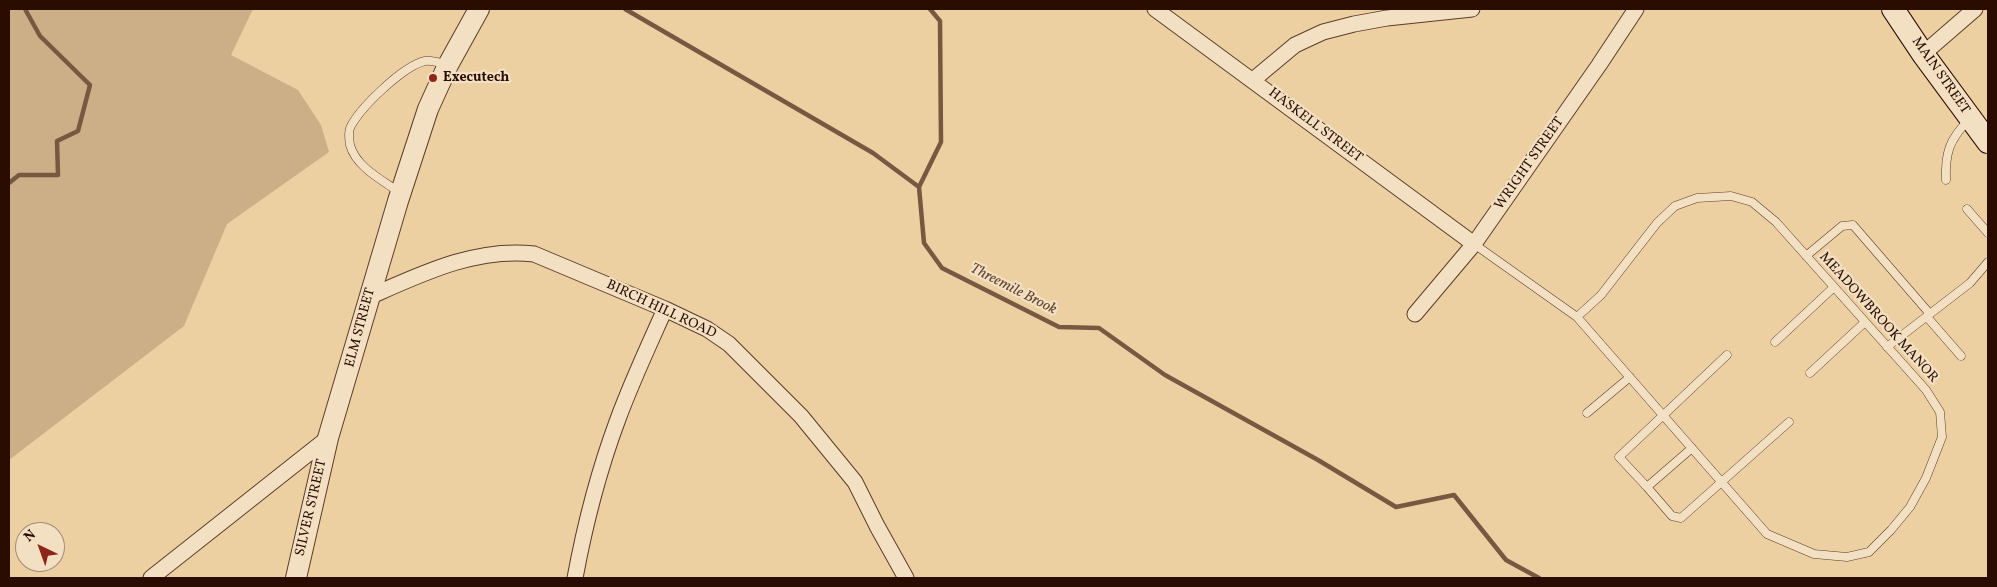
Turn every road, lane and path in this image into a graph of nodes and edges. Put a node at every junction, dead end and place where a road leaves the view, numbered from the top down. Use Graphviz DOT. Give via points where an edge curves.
graph roads {
  1 [pos="479,9"];
  2 [pos="1155,9"];
  3 [pos="1472,9"];
  4 [pos="1636,9"];
  5 [pos="1893,9"];
  6 [pos="1975,9"];
  7 [pos="1924,54"];
  8 [pos="448,65"];
  9 [pos="1253,80"];
  10 [pos="1970,119"];
  11 [pos="1988,142"];
  12 [pos="1946,180"];
  13 [pos="401,193"];
  14 [pos="1968,209"];
  15 [pos="1988,233"];
  16 [pos="1474,244"];
  17 [pos="1806,256"];
  18 [pos="1988,262"];
  19 [pos="1834,287"];
  20 [pos="369,296"];
  21 [pos="665,309"];
  22 [pos="1416,314"];
  23 [pos="1928,315"];
  24 [pos="1577,317"];
  25 [pos="1865,322"];
  26 [pos="1775,342"];
  27 [pos="1888,347"];
  28 [pos="1727,355"];
  29 [pos="1961,356"];
  30 [pos="1810,373"];
  31 [pos="1630,377"];
  32 [pos="1587,413"];
  33 [pos="1662,415"];
  34 [pos="1788,422"];
  35 [pos="328,438"];
  36 [pos="1692,448"];
  37 [pos="1722,482"];
  38 [pos="1647,486"];
  39 [pos="151,578"];
  40 [pos="296,578"];
  41 [pos="575,578"];
  42 [pos="906,578"];
  1 -- 8 [label="street, ELM STREET"];
  2 -- 9 [label="street, HASKELL STREET"];
  3 -- 9 [label="street" via="1387,18 1323,32 1295,45"];
  4 -- 16 [label="street, WRIGHT STREET"];
  5 -- 7 [label="main road, MAIN STREET"];
  6 -- 7 [label="street"];
  7 -- 10 [label="main road, MAIN STREET"];
  8 -- 13 [label="street, ELM STREET" via="428,109"];
  8 -- 13 [label="lane" via="431,61 415,65 374,97 350,127 350,147 357,158 378,178"];
  9 -- 16 [label="street, HASKELL STREET"];
  10 -- 11 [label="main road, MAIN STREET"];
  10 -- 12 [label="lane" via="1957,132 1948,149"];
  13 -- 20 [label="street, ELM STREET"];
  14 -- 15 [label="lane"];
  16 -- 22 [label="street, WRIGHT STREET"];
  16 -- 24 [label="lane, MEADOWBROOK MANOR"];
  17 -- 19 [label="lane, MEADOWBROOK MANOR"];
  17 -- 23 [label="lane" via="1842,226 1853,225"];
  17 -- 24 [label="lane, MEADOWBROOK MANOR" via="1776,222 1752,202 1731,196 1697,198 1675,206 1657,223 1600,295"];
  18 -- 23 [label="lane" via="1970,283"];
  19 -- 25 [label="lane, MEADOWBROOK MANOR"];
  19 -- 26 [label="lane"];
  20 -- 21 [label="street, BIRCH HILL ROAD" via="456,262 518,252 534,254"];
  20 -- 35 [label="street, ELM STREET"];
  21 -- 41 [label="street" via="609,443"];
  21 -- 42 [label="street, BIRCH HILL ROAD" via="707,329 729,344 801,416 855,482"];
  23 -- 27 [label="lane"];
  23 -- 29 [label="lane"];
  24 -- 31 [label="lane, MEADOWBROOK MANOR"];
  25 -- 27 [label="lane, MEADOWBROOK MANOR"];
  25 -- 30 [label="lane"];
  27 -- 37 [label="lane, MEADOWBROOK MANOR" via="1926,390 1940,412 1942,437 1926,478 1910,506 1868,552 1847,557 1814,554 1767,534"];
  28 -- 33 [label="lane"];
  31 -- 32 [label="lane"];
  31 -- 33 [label="lane, MEADOWBROOK MANOR"];
  33 -- 36 [label="lane, MEADOWBROOK MANOR"];
  33 -- 38 [label="lane" via="1619,457"];
  34 -- 37 [label="lane"];
  35 -- 39 [label="street"];
  35 -- 40 [label="street, SILVER STREET"];
  36 -- 37 [label="lane, MEADOWBROOK MANOR"];
  36 -- 38 [label="lane"];
  37 -- 38 [label="lane" via="1681,518 1672,516"];
}
